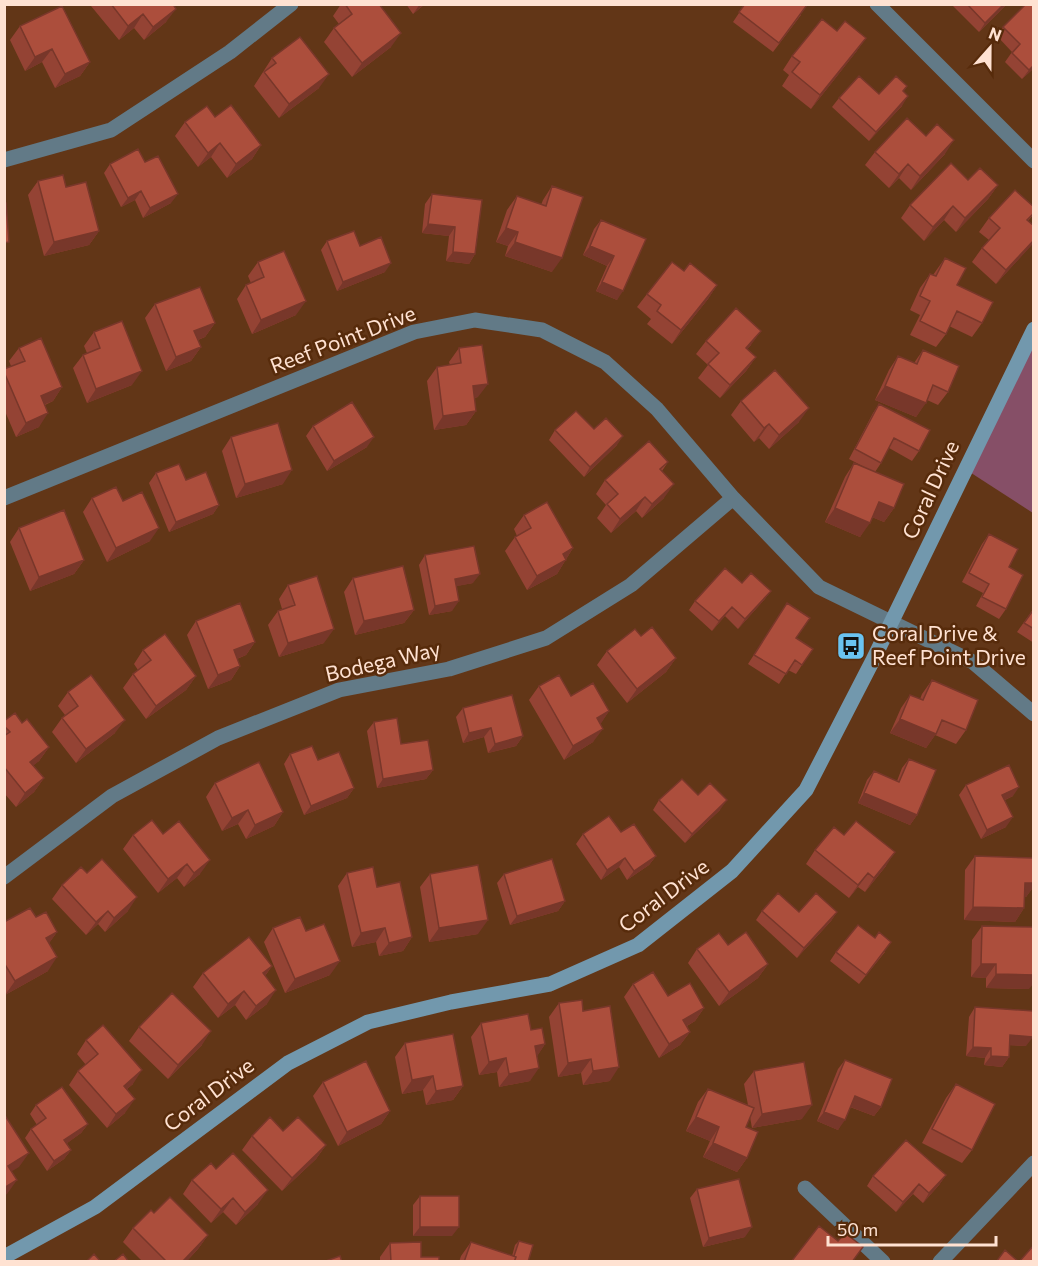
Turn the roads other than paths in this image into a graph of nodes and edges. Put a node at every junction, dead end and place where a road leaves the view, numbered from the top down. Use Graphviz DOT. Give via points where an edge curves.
graph roads {
  1 [pos="291,4"];
  2 [pos="877,4"];
  3 [pos="4,160"];
  4 [pos="1034,161"];
  5 [pos="1034,329"];
  6 [pos="4,498"];
  7 [pos="732,498"];
  8 [pos="892,622"];
  9 [pos="1034,714"];
  10 [pos="4,878"];
  11 [pos="1034,1163"];
  12 [pos="805,1188"];
  13 [pos="4,1257"];
  14 [pos="883,1262"];
  15 [pos="940,1262"];
  1 -- 3 [label="street" via="230,52 111,130"];
  2 -- 4 [label="street"];
  5 -- 8 [label="street, Coral Drive"];
  6 -- 7 [label="street, Reef Point Drive" via="414,332 476,320 542,330 605,362 657,409"];
  7 -- 8 [label="street, Reef Point Drive" via="819,587"];
  7 -- 10 [label="street, Bodega Way" via="631,585 546,638 448,669 339,690 218,738 112,796"];
  8 -- 9 [label="street, Reef Point Drive" via="973,662"];
  8 -- 13 [label="street, Coral Drive" via="806,790 732,871 638,945 550,984 368,1022 288,1063 94,1207"];
  11 -- 15 [label="street"];
  12 -- 14 [label="street"];
}
